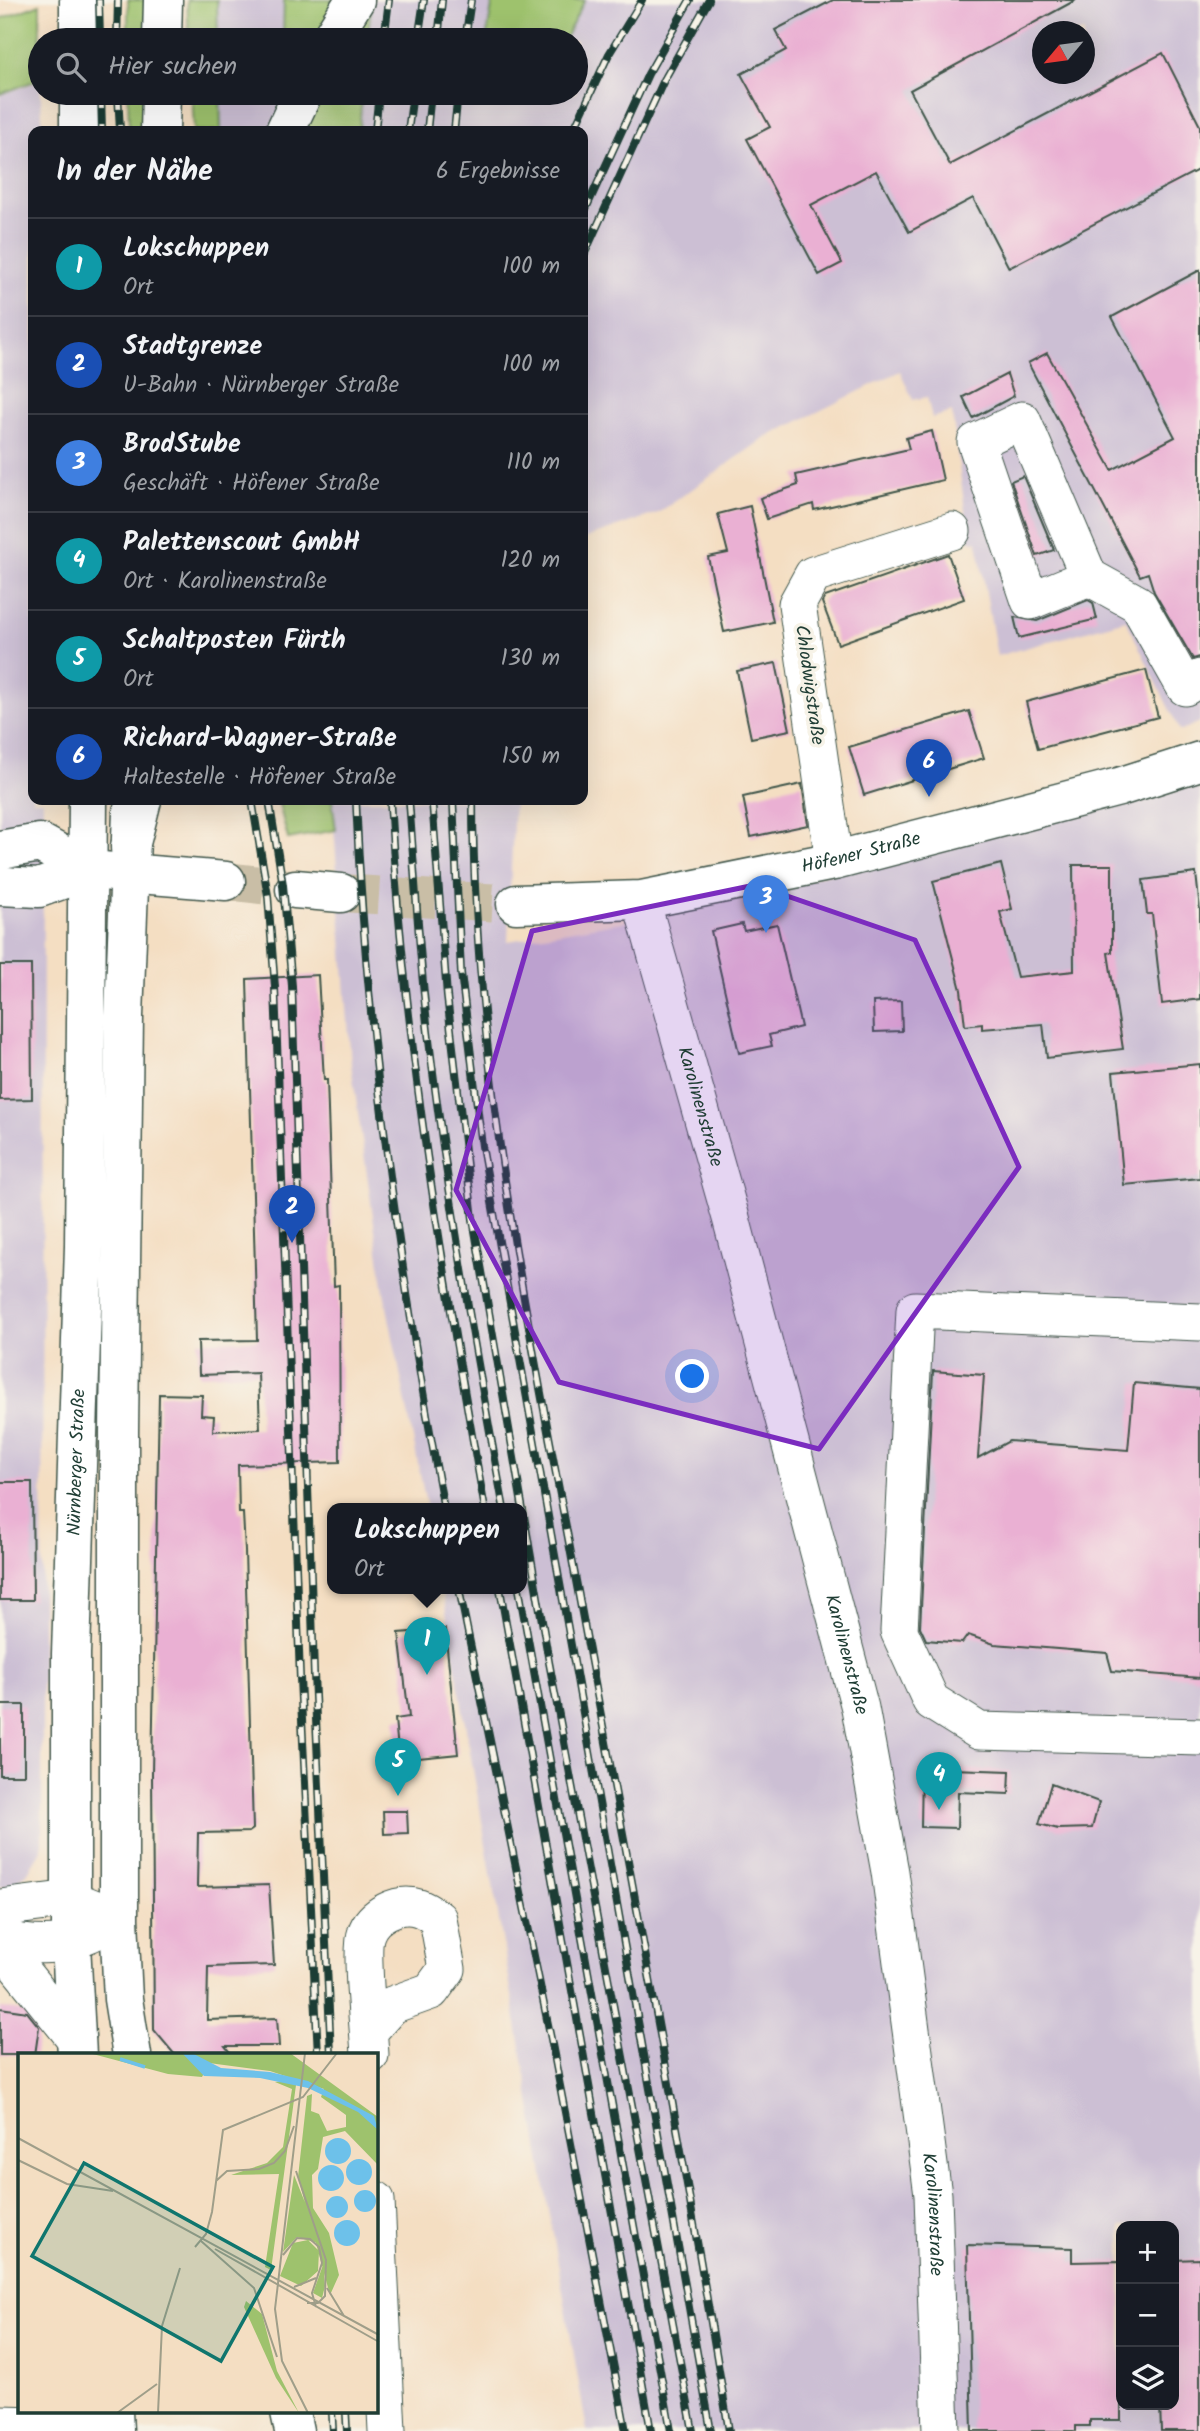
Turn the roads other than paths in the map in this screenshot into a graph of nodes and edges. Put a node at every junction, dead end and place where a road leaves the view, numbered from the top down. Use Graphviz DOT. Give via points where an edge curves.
graph roads {
  1 [pos="163,0"];
  2 [pos="355,0"];
  3 [pos="162,28"];
  4 [pos="338,28"];
  5 [pos="79,105"];
  6 [pos="160,105"];
  7 [pos="297,105"];
  8 [pos="79,126"];
  9 [pos="160,126"];
  10 [pos="287,126"];
  11 [pos="952,531"];
  12 [pos="1089,578"];
  13 [pos="1200,678"];
  14 [pos="1200,761"];
  15 [pos="88,805"];
  16 [pos="133,805"];
  17 [pos="141,805"];
  18 [pos="0,850"];
  19 [pos="130,861"];
  20 [pos="834,861"];
  21 [pos="89,870"];
  22 [pos="226,881"];
  23 [pos="0,887"];
  24 [pos="295,889"];
  25 [pos="341,893"];
  26 [pos="641,900"];
  27 [pos="516,904"];
  28 [pos="1200,1322"];
  29 [pos="1200,1737"];
  30 [pos="71,1899"];
  31 [pos="0,1908"];
  32 [pos="120,1919"];
  33 [pos="0,1939"];
  34 [pos="71,1944"];
  35 [pos="0,1945"];
  36 [pos="76,2046"];
  37 [pos="132,2053"];
  38 [pos="378,2242"];
  39 [pos="290,2414"];
  40 [pos="113,2423"];
  41 [pos="0,2424"];
  42 [pos="294,2431"];
  43 [pos="387,2431"];
  44 [pos="941,2431"];
  1 -- 3 [label="main road"];
  2 -- 4 [label="main road"];
  5 -- 8 [label="main road"];
  6 -- 9 [label="main road"];
  7 -- 10 [label="main road"];
  11 -- 20 [label="street, Chlodwigstraße" via="813,575 797,604"];
  12 -- 13 [label="street" via="1138,604 1185,687"];
  14 -- 20 [label="main road, Höfener Straße" via="1119,788"];
  15 -- 21 [label="main road, Nürnberger Straße"];
  16 -- 19 [label="main road"];
  17 -- 19 [label="main road"];
  18 -- 21 [label="main road" via="40,843"];
  19 -- 21 [label="main road"];
  19 -- 22 [label="main road"];
  19 -- 32 [label="main road, Nürnberger Straße" via="119,1432"];
  20 -- 26 [label="main road, Höfener Straße"];
  21 -- 23 [label="main road" via="39,888"];
  21 -- 30 [label="main road, Nürnberger Straße" via="83,1301 71,1654"];
  24 -- 25 [label="main road"];
  26 -- 27 [label="main road, Höfener Straße"];
  26 -- 44 [label="street, Karolinenstraße" via="731,1218 860,1708 890,1872 933,2195"];
  28 -- 29 [label="street" via="915,1310 899,1631 932,1701 979,1731"];
  30 -- 31 [label="street"];
  30 -- 32 [label="street"];
  30 -- 34 [label="main road, Nürnberger Straße"];
  32 -- 34 [label="street"];
  32 -- 37 [label="main road, Nürnberger Straße" via="123,1999"];
  33 -- 34 [label="street"];
  34 -- 36 [label="main road, Nürnberger Straße"];
  35 -- 36 [label="street"];
  38 -- 43 [label="street"];
  39 -- 42 [label="main road"];
  40 -- 41 [label="street"];
}
